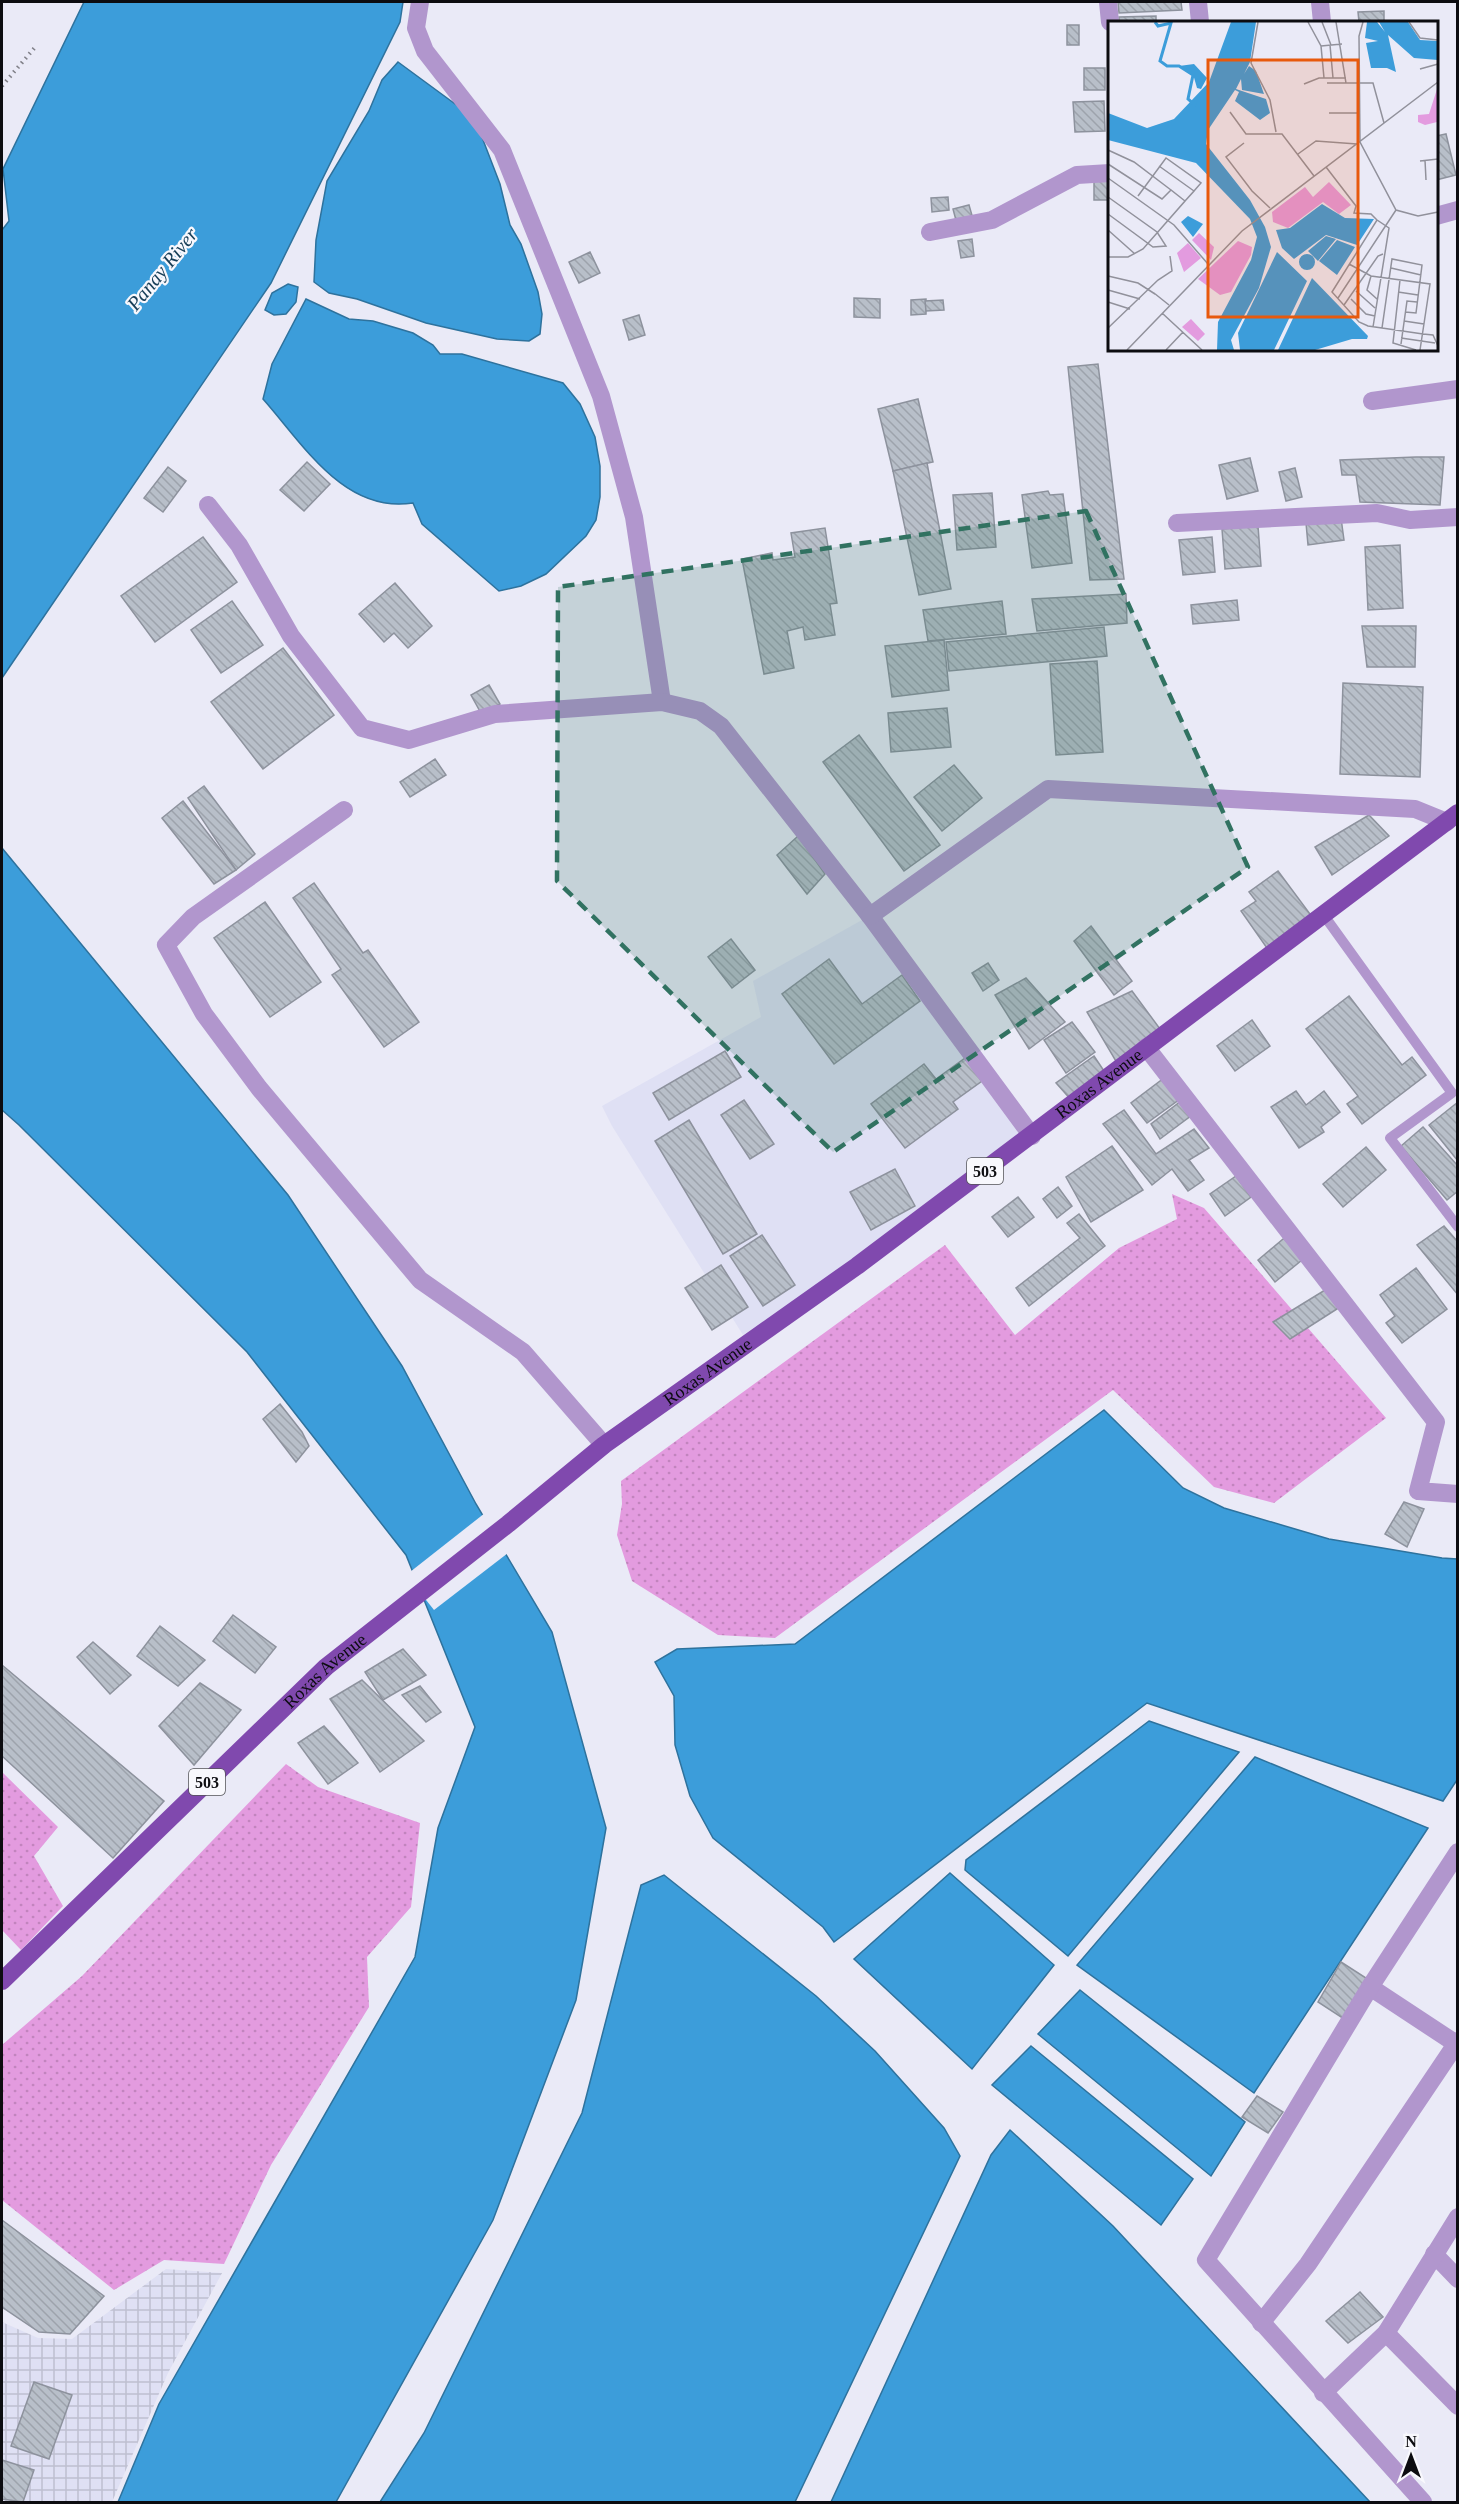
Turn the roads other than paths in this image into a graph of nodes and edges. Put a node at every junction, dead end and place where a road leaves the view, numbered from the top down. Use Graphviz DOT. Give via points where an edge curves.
graph roads {
  1 [pos="420,2"];
  2 [pos="1108,2"];
  3 [pos="1198,2"];
  4 [pos="1320,2"];
  5 [pos="1110,21"];
  6 [pos="1200,21"];
  7 [pos="1322,21"];
  8 [pos="1108,173"];
  9 [pos="1458,210"];
  10 [pos="1438,216"];
  11 [pos="930,232"];
  12 [pos="1458,389"];
  13 [pos="1372,401"];
  14 [pos="207,505"];
  15 [pos="1458,517"];
  16 [pos="1177,523"];
  17 [pos="662,702"];
  18 [pos="344,810"];
  19 [pos="1452,817"];
  20 [pos="1323,914"];
  21 [pos="870,916"];
  22 [pos="1146,1047"];
  23 [pos="1032,1136"];
  24 [pos="1458,1227"];
  25 [pos="604,1445"];
  26 [pos="1458,1494"];
  27 [pos="1458,1852"];
  28 [pos="2,1981"];
  29 [pos="1370,1987"];
  30 [pos="1457,2043"];
  31 [pos="1458,2217"];
  32 [pos="1434,2254"];
  33 [pos="1458,2279"];
  34 [pos="1261,2323"];
  35 [pos="1386,2333"];
  36 [pos="1323,2393"];
  37 [pos="1458,2406"];
  38 [pos="1423,2502"];
  1 -- 17 [label="street" via="416,28 425,51 502,150 601,396 634,517"];
  2 -- 5 [label="street"];
  3 -- 6 [label="street"];
  4 -- 7 [label="street"];
  8 -- 11 [label="street" via="1077,175 992,220"];
  9 -- 10 [label="street"];
  12 -- 13 [label="street"];
  14 -- 17 [label="street" via="239,545 291,636 362,728 409,740 495,714"];
  15 -- 16 [label="street" via="1410,520 1377,513"];
  17 -- 21 [label="street" via="700,711 721,726"];
  18 -- 25 [label="street" via="193,917 166,945 204,1014 259,1088 420,1280 523,1352"];
  19 -- 20 [label="main road, Roxas Avenue / 503"];
  19 -- 21 [label="street" via="1415,809 1048,789"];
  20 -- 22 [label="main road, Roxas Avenue / 503"];
  20 -- 24 [label="lane" via="1452,1093 1390,1138"];
  21 -- 23 [label="street"];
  22 -- 23 [label="main road, Roxas Avenue / 503"];
  22 -- 26 [label="street" via="1436,1422 1418,1491"];
  23 -- 25 [label="main road, Roxas Avenue / 503"];
  25 -- 28 [label="main road, Roxas Avenue / 503" via="326,1667"];
  27 -- 29 [label="street"];
  29 -- 30 [label="street"];
  29 -- 34 [label="street" via="1206,2259"];
  30 -- 34 [label="street" via="1308,2265"];
  31 -- 32 [label="street"];
  32 -- 33 [label="street"];
  32 -- 35 [label="street"];
  34 -- 36 [label="street"];
  35 -- 36 [label="street"];
  35 -- 37 [label="street"];
  36 -- 38 [label="street"];
}
